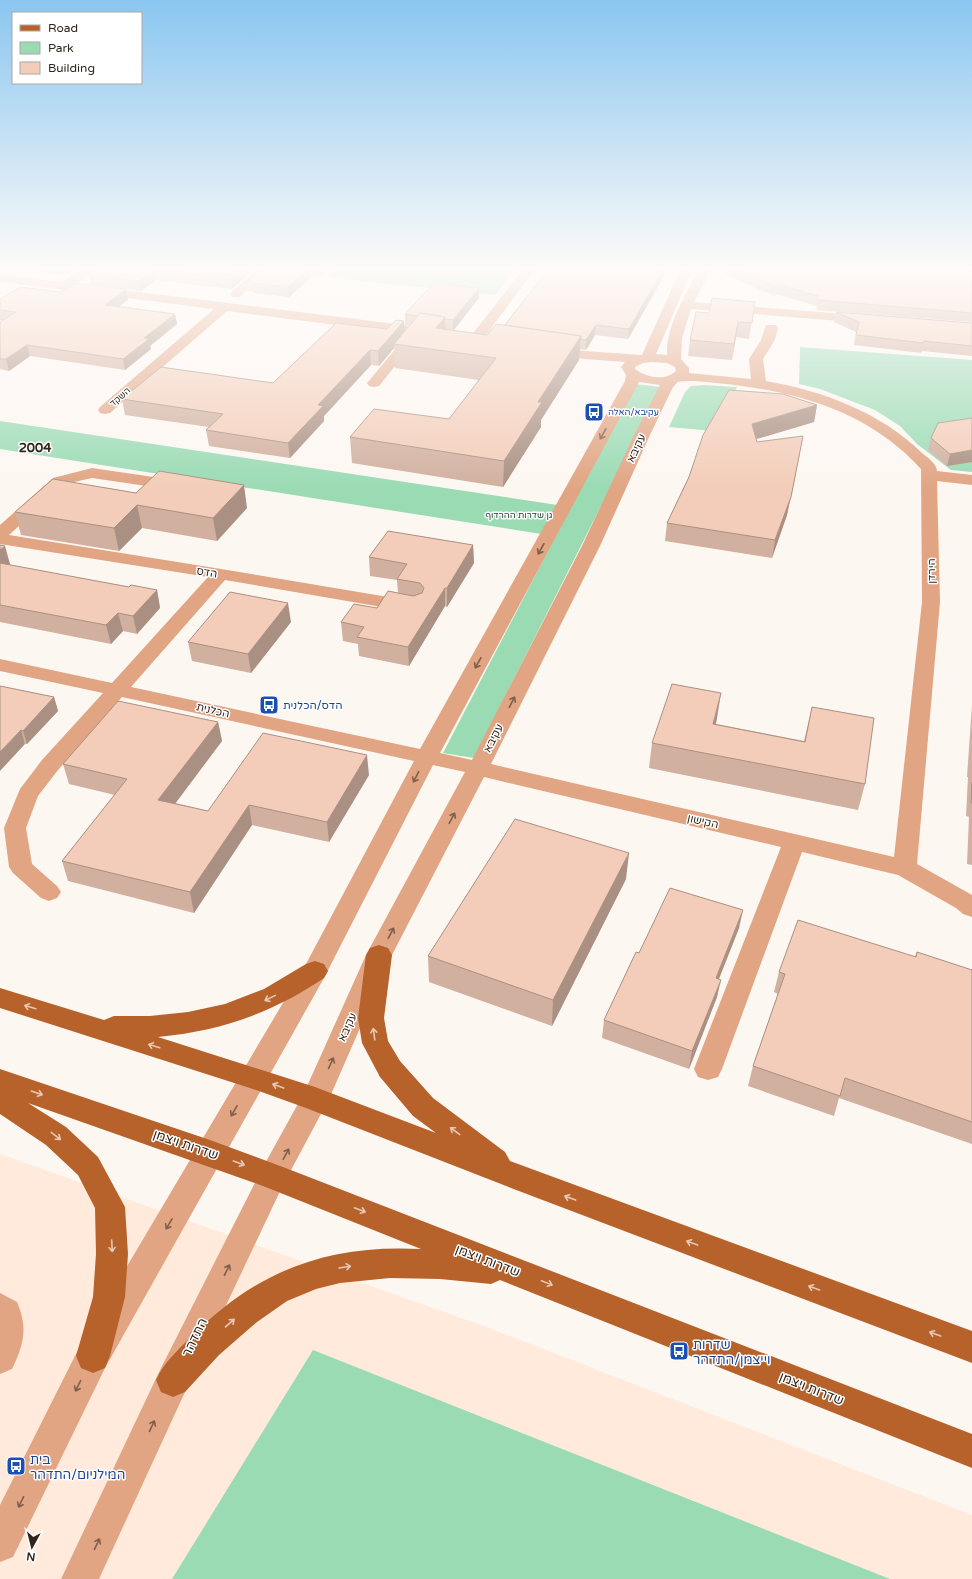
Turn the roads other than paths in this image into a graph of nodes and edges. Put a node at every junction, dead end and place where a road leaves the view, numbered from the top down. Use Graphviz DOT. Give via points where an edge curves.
graph roads {
  1 [pos="184,342"];
  2 [pos="408,342"];
  3 [pos="650,342"];
  4 [pos="673,342"];
  5 [pos="767,342"];
  6 [pos="538,349"];
  7 [pos="638,366"];
  8 [pos="677,372"];
  9 [pos="374,384"];
  10 [pos="759,384"];
  11 [pos="105,410"];
  12 [pos="930,475"];
  13 [pos="972,480"];
  14 [pos="167,484"];
  15 [pos="0,534"];
  16 [pos="0,539"];
  17 [pos="220,574"];
  18 [pos="414,607"];
  19 [pos="0,665"];
  20 [pos="117,689"];
  21 [pos="426,758"];
  22 [pos="478,768"];
  23 [pos="794,842"];
  24 [pos="905,868"];
  25 [pos="49,892"];
  26 [pos="972,908"];
  27 [pos="379,955"];
  28 [pos="315,971"];
  29 [pos="0,998"];
  30 [pos="91,1026"];
  31 [pos="708,1069"];
  32 [pos="254,1078"];
  33 [pos="0,1081"];
  34 [pos="0,1099"];
  35 [pos="315,1099"];
  36 [pos="210,1153"];
  37 [pos="274,1176"];
  38 [pos="521,1179"];
  39 [pos="520,1272"];
  40 [pos="0,1309"];
  41 [pos="972,1347"];
  42 [pos="93,1356"];
  43 [pos="0,1357"];
  44 [pos="173,1380"];
  45 [pos="972,1451"];
  46 [pos="0,1544"];
  47 [pos="80,1579"];
  1 -- 11 [label="street, השקד"];
  2 -- 9 [label="street"];
  3 -- 7 [label="street"];
  4 -- 8 [label="street" via="672,353"];
  5 -- 10 [label="street" via="756,359"];
  6 -- 7 [label="street"];
  7 -- 8 [label="street" via="659,358"];
  7 -- 8 [label="street" via="648,380 662,381"];
  7 -- 21 [label="street, one-way"];
  8 -- 10 [label="street"];
  22 -- 8 [label="street, עקיבא, one-way" via="591,546 667,385"];
  10 -- 12 [label="street" via="836,405 861,417 908,446 929,468"];
  12 -- 13 [label="street"];
  12 -- 24 [label="street, הירדן" via="931,602"];
  14 -- 15 [label="street" via="92,473 59,482"];
  16 -- 17 [label="street, הדס"];
  17 -- 18 [label="street, הדס"];
  17 -- 20 [label="street"];
  19 -- 20 [label="street, הכלנית"];
  20 -- 21 [label="street, הכלנית"];
  20 -- 25 [label="street" via="28,794 15,828 21,867"];
  21 -- 22 [label="street, הקישון"];
  21 -- 28 [label="street, one-way"];
  22 -- 23 [label="street, הקישון"];
  27 -- 22 [label="street, עקיבא, one-way"];
  23 -- 24 [label="street, הקישון"];
  23 -- 31 [label="street"];
  24 -- 26 [label="street, הקישון"];
  35 -- 27 [label="street, עקיבא, one-way"];
  38 -- 27 [label="main road, one-way" via="423,1107 390,1069 375,1043 371,1018"];
  28 -- 30 [label="main road, one-way" via="292,987 259,1003 223,1015 176,1024 134,1028"];
  28 -- 32 [label="street"];
  30 -- 29 [label="main road, one-way"];
  32 -- 30 [label="main road, one-way"];
  35 -- 32 [label="main road, one-way"];
  32 -- 36 [label="street, one-way"];
  33 -- 36 [label="main road, שדרות ויצמן, one-way"];
  34 -- 42 [label="main road, one-way" via="56,1136 88,1166 110,1207 112,1254 109,1297"];
  37 -- 35 [label="street, התדהר, one-way"];
  35 -- 38 [label="main road"];
  36 -- 37 [label="main road, שדרות ויצמן, one-way"];
  36 -- 42 [label="street, one-way"];
  37 -- 39 [label="main road, שדרות ויצמן, one-way"];
  44 -- 37 [label="street, התדהר, one-way"];
  41 -- 38 [label="main road, one-way"];
  44 -- 39 [label="main road, one-way" via="206,1343 241,1313 274,1291 309,1276 345,1267 393,1262 449,1264"];
  39 -- 45 [label="main road, שדרות ויצמן, one-way"];
  40 -- 43 [label="street" via="6,1313 10,1328"];
  42 -- 46 [label="street, one-way"];
  47 -- 44 [label="street, התדהר, one-way"];
}
